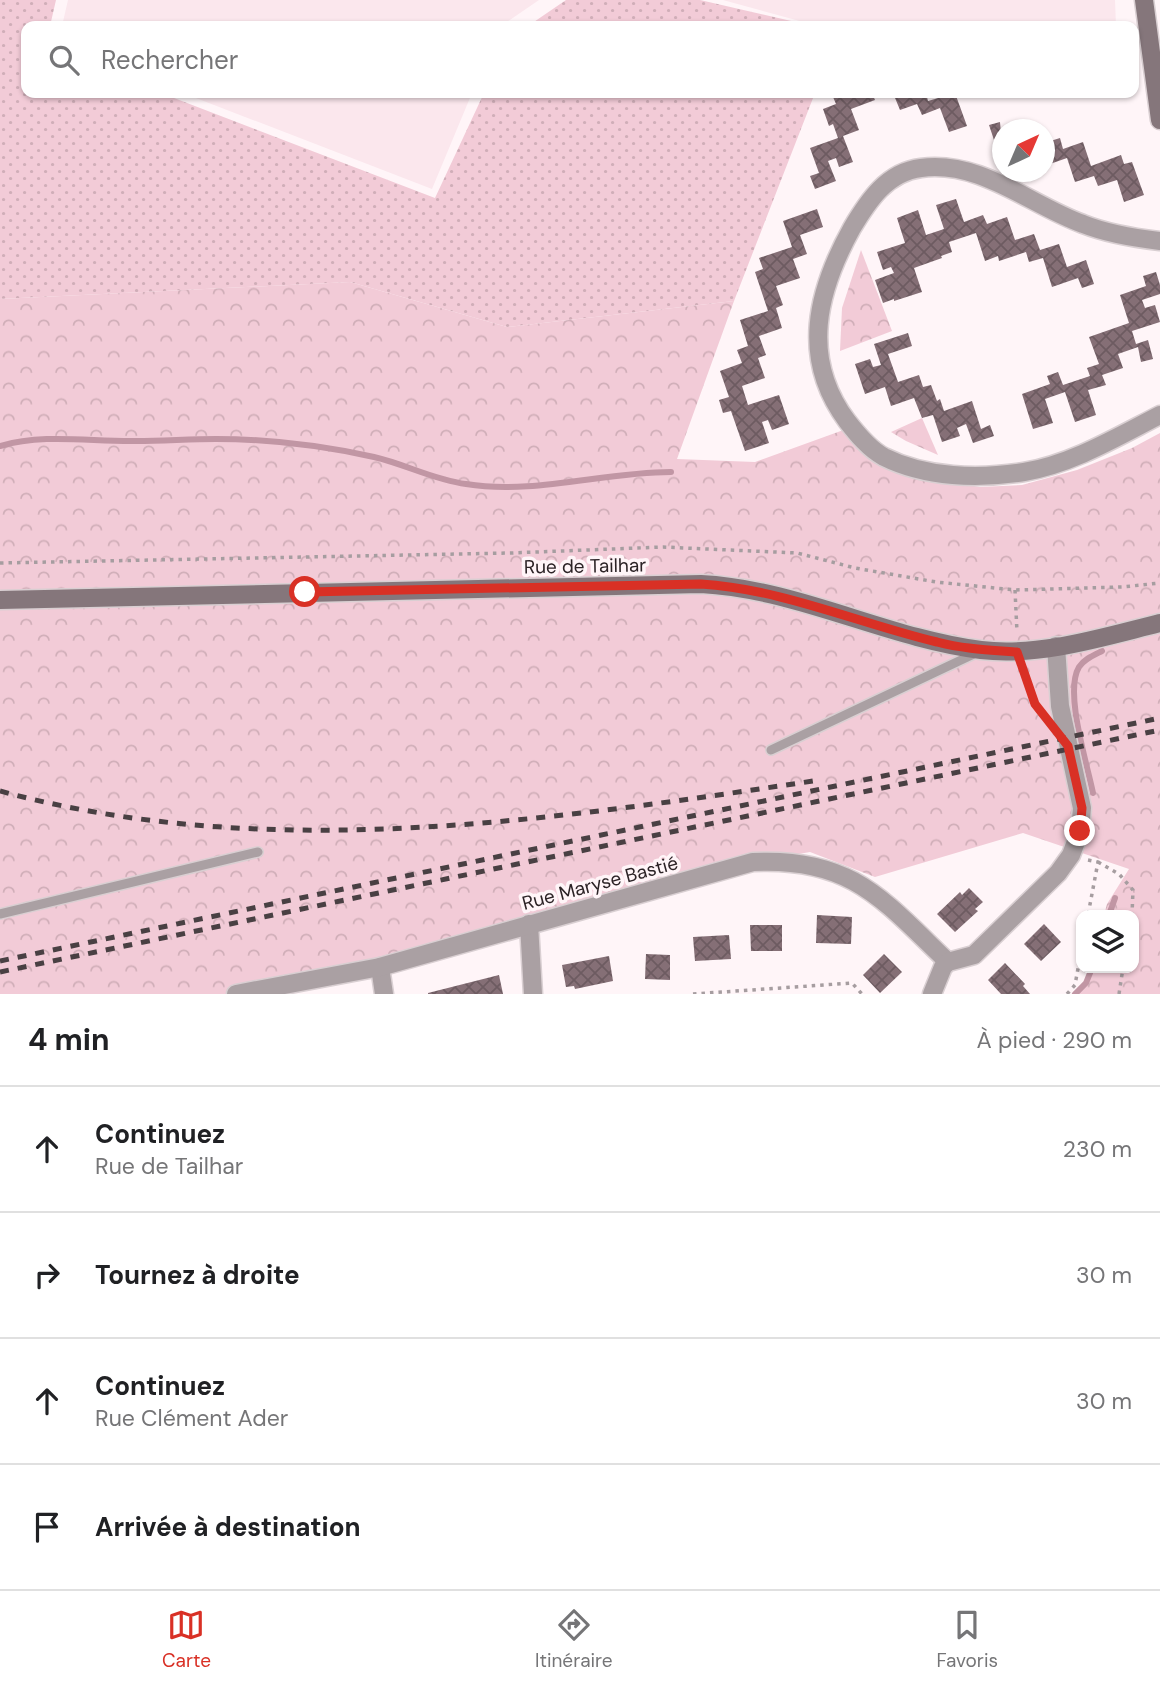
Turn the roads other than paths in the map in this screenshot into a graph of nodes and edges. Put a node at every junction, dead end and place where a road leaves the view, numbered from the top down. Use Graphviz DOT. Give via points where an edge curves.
graph roads {
  1 [pos="1144,0"];
  2 [pos="1160,120"];
  3 [pos="1160,241"];
  4 [pos="1160,415"];
  5 [pos="0,600"];
  6 [pos="1160,623"];
  7 [pos="1056,646"];
  8 [pos="983,650"];
  9 [pos="771,750"];
  10 [pos="258,852"];
  11 [pos="0,914"];
  12 [pos="529,924"];
  13 [pos="948,962"];
  14 [pos="380,967"];
  15 [pos="236,994"];
  16 [pos="384,994"];
  17 [pos="533,994"];
  18 [pos="932,994"];
  1 -- 2 [label="street"];
  3 -- 4 [label="street" via="1082,224 967,172 916,168 881,187 857,220 827,283 818,332 825,382 851,426 881,456 928,471 976,476 1027,471 1104,444"];
  5 -- 8 [label="street, Rue de Tailhar" via="722,585 765,592 939,643"];
  6 -- 7 [label="street, Rue de Tailhar"];
  7 -- 8 [label="street, Rue de Tailhar" via="1017,652"];
  7 -- 13 [label="street" via="1060,706 1082,808 1080,831 1058,873 979,951"];
  8 -- 9 [label="lane"];
  10 -- 11 [label="lane"];
  12 -- 13 [label="street, Rue Maryse Bastié" via="753,862 793,862 837,874 869,890"];
  12 -- 14 [label="street, Rue Maryse Bastié"];
  12 -- 17 [label="street"];
  13 -- 18 [label="street"];
  14 -- 15 [label="street, Rue Maryse Bastié"];
  14 -- 16 [label="street"];
}
